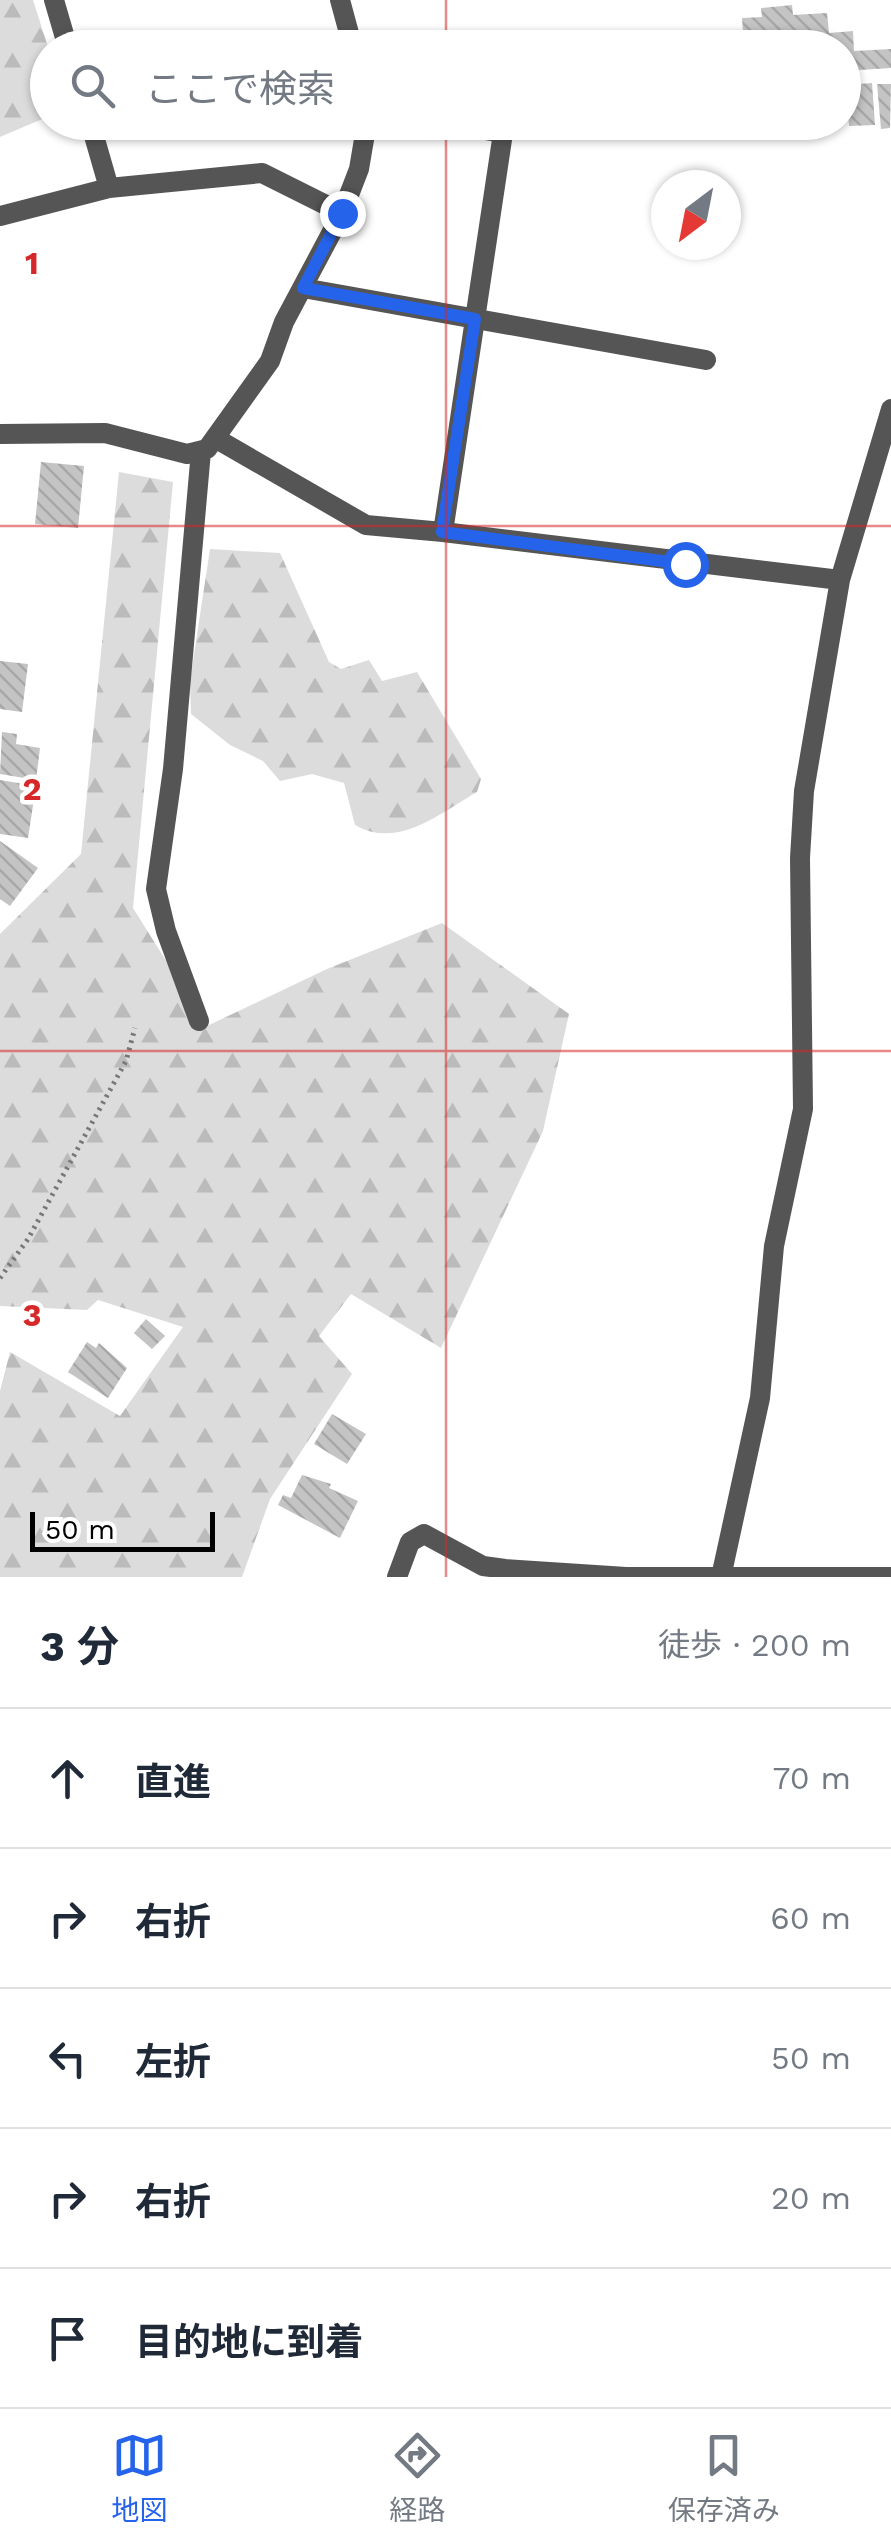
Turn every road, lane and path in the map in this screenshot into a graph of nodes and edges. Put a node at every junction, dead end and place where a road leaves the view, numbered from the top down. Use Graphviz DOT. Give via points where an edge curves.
graph roads {
  1 [pos="54,0"];
  2 [pos="340,0"];
  3 [pos="63,30"];
  4 [pos="348,30"];
  5 [pos="95,140"];
  6 [pos="364,140"];
  7 [pos="502,140"];
  8 [pos="109,188"];
  9 [pos="342,213"];
  10 [pos="0,216"];
  11 [pos="303,288"];
  12 [pos="475,319"];
  13 [pos="706,360"];
  14 [pos="891,408"];
  15 [pos="0,434"];
  16 [pos="208,444"];
  17 [pos="442,532"];
  18 [pos="840,580"];
  19 [pos="199,1021"];
  20 [pos="136,1028"];
  21 [pos="0,1278"];
  22 [pos="722,1576"];
  23 [pos="396,1577"];
  24 [pos="891,1577"];
  1 -- 3 [label="street"];
  2 -- 4 [label="street"];
  5 -- 8 [label="street"];
  6 -- 9 [label="street"];
  7 -- 12 [label="street"];
  8 -- 9 [label="street" via="262,173"];
  8 -- 10 [label="street"];
  9 -- 11 [label="street"];
  11 -- 12 [label="street"];
  11 -- 16 [label="street" via="270,360"];
  12 -- 13 [label="street"];
  12 -- 17 [label="street"];
  14 -- 18 [label="street"];
  15 -- 16 [label="street" via="105,433 187,454"];
  16 -- 17 [label="street" via="366,525"];
  16 -- 19 [label="street" via="156,889"];
  17 -- 18 [label="street"];
  18 -- 22 [label="street" via="804,791 803,1110 774,1246 760,1398"];
  20 -- 21 [label="path" via="126,1061"];
  22 -- 23 [label="street" via="626,1577 483,1566 424,1534 410,1542"];
  22 -- 24 [label="street"];
}
